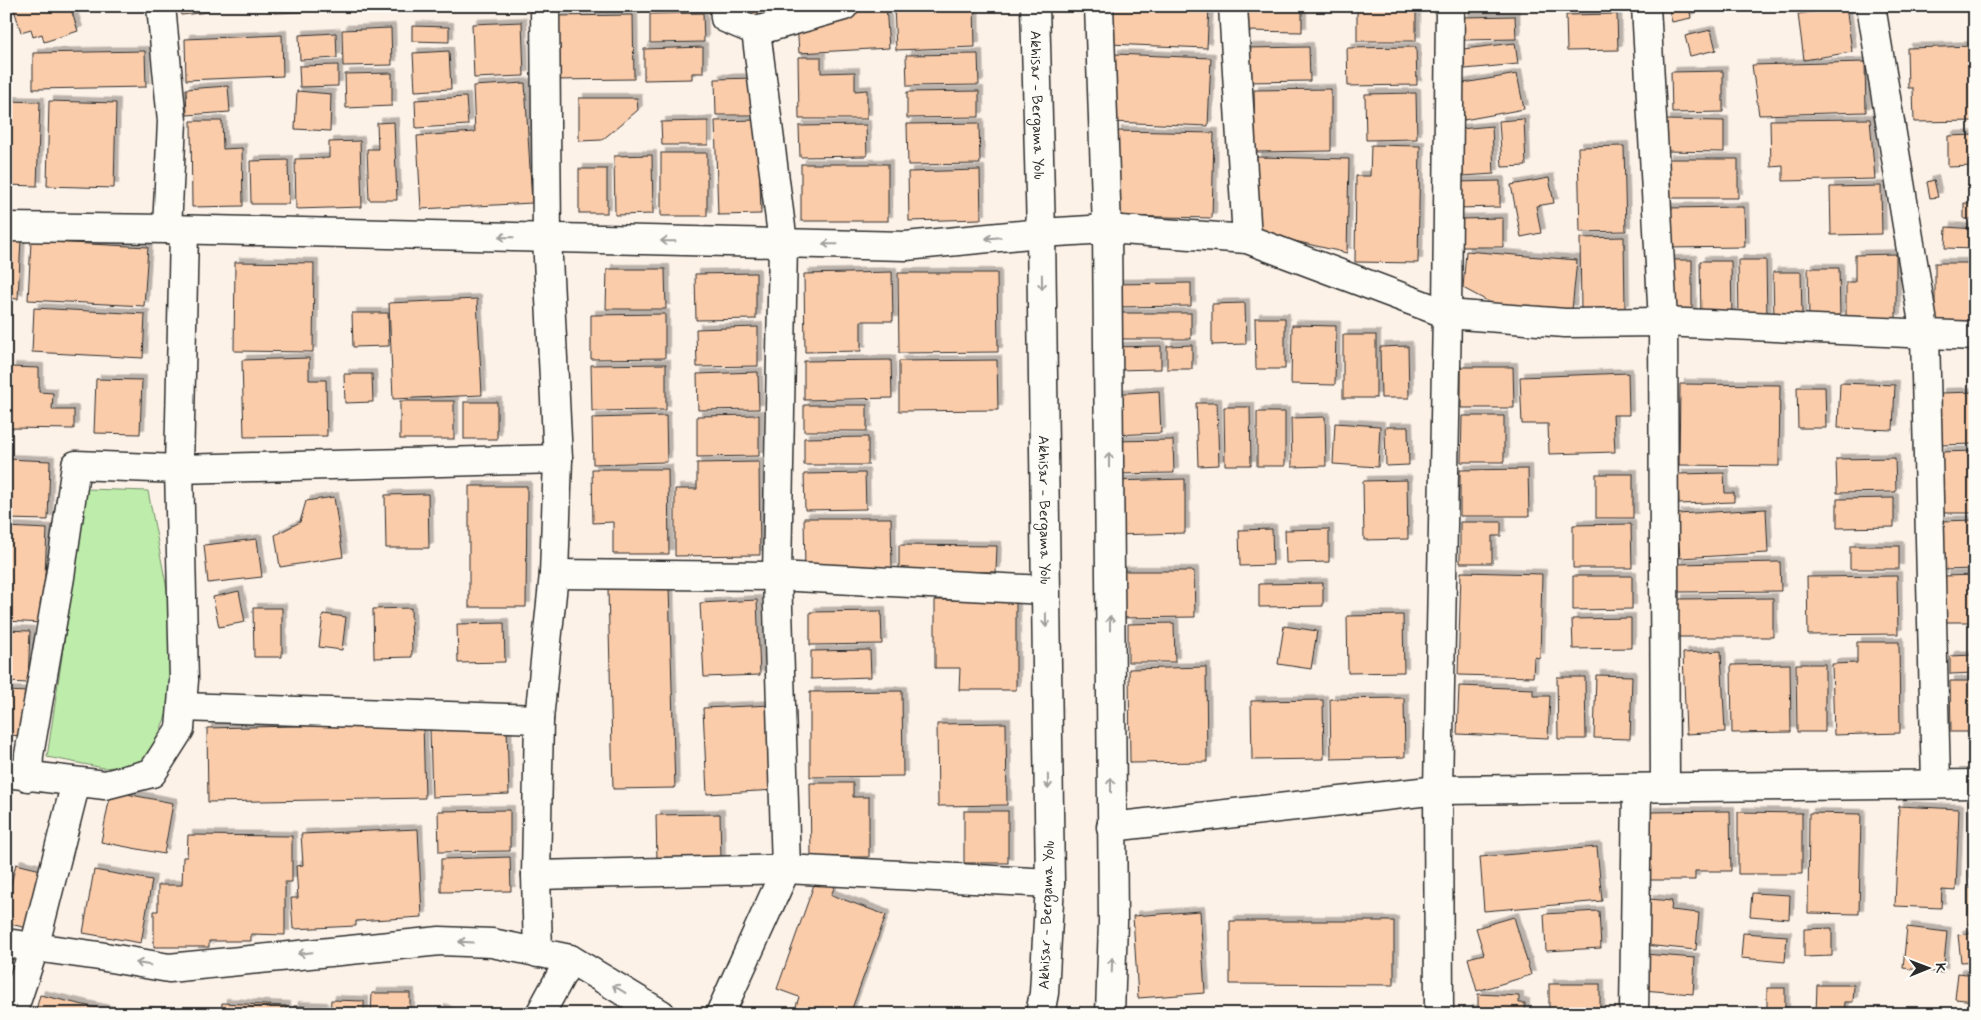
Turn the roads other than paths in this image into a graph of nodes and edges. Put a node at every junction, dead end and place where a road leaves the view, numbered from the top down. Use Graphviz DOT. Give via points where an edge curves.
graph roads {
  1 [pos="161,6"];
  2 [pos="545,6"];
  3 [pos="724,6"];
  4 [pos="844,6"];
  5 [pos="1036,6"];
  6 [pos="1099,6"];
  7 [pos="1233,6"];
  8 [pos="1450,6"];
  9 [pos="1646,6"];
  10 [pos="1871,6"];
  11 [pos="756,31"];
  12 [pos="6,227"];
  13 [pos="175,229"];
  14 [pos="1107,229"];
  15 [pos="1041,233"];
  16 [pos="547,238"];
  17 [pos="1246,239"];
  18 [pos="783,243"];
  19 [pos="1447,314"];
  20 [pos="1663,322"];
  21 [pos="1925,335"];
  22 [pos="1975,336"];
  23 [pos="558,460"];
  24 [pos="178,469"];
  25 [pos="554,574"];
  26 [pos="777,576"];
  27 [pos="1045,590"];
  28 [pos="182,707"];
  29 [pos="539,719"];
  30 [pos="17,775"];
  31 [pos="76,782"];
  32 [pos="1936,784"];
  33 [pos="1975,784"];
  34 [pos="1665,787"];
  35 [pos="1637,788"];
  36 [pos="1438,790"];
  37 [pos="1111,827"];
  38 [pos="786,869"];
  39 [pos="536,875"];
  40 [pos="1050,883"];
  41 [pos="6,943"];
  42 [pos="34,948"];
  43 [pos="538,953"];
  44 [pos="570,959"];
  45 [pos="12,1014"];
  46 [pos="540,1014"];
  47 [pos="661,1014"];
  48 [pos="720,1014"];
  49 [pos="1040,1014"];
  50 [pos="1110,1014"];
  51 [pos="1439,1014"];
  52 [pos="1634,1014"];
  1 -- 13 [label="street" via="172,122"];
  2 -- 16 [label="street"];
  3 -- 11 [label="street" via="725,18"];
  4 -- 11 [label="street"];
  5 -- 15 [label="street, Akhisar - Bergama Yolu"];
  6 -- 14 [label="street"];
  7 -- 17 [label="street"];
  8 -- 19 [label="street"];
  9 -- 20 [label="street"];
  10 -- 21 [label="street"];
  11 -- 18 [label="street"];
  12 -- 13 [label="street"];
  16 -- 13 [label="street, one-way"];
  13 -- 24 [label="street"];
  14 -- 15 [label="street"];
  14 -- 17 [label="street"];
  37 -- 14 [label="street, one-way"];
  15 -- 18 [label="street, one-way" via="906,246"];
  15 -- 27 [label="street, Akhisar - Bergama Yolu, one-way"];
  18 -- 16 [label="street, one-way"];
  16 -- 23 [label="street"];
  17 -- 19 [label="street"];
  18 -- 26 [label="street"];
  19 -- 20 [label="street" via="1565,323"];
  19 -- 36 [label="street"];
  20 -- 21 [label="street"];
  20 -- 34 [label="street"];
  21 -- 22 [label="street"];
  21 -- 32 [label="street"];
  23 -- 24 [label="street"];
  23 -- 25 [label="street"];
  24 -- 28 [label="street"];
  24 -- 30 [label="street" via="76,465 29,755"];
  25 -- 26 [label="street"];
  25 -- 29 [label="street"];
  26 -- 27 [label="street"];
  26 -- 38 [label="street"];
  27 -- 40 [label="street, Akhisar - Bergama Yolu, one-way"];
  28 -- 29 [label="street"];
  28 -- 31 [label="street" via="180,729 152,773 105,785"];
  29 -- 39 [label="street"];
  30 -- 31 [label="street"];
  31 -- 42 [label="street"];
  32 -- 33 [label="street"];
  32 -- 34 [label="street"];
  34 -- 35 [label="street"];
  35 -- 36 [label="street"];
  35 -- 52 [label="street"];
  36 -- 37 [label="street"];
  36 -- 51 [label="street"];
  50 -- 37 [label="street, one-way" via="1113,922"];
  38 -- 39 [label="street"];
  38 -- 40 [label="street"];
  38 -- 48 [label="street"];
  39 -- 43 [label="street"];
  40 -- 49 [label="street, Akhisar - Bergama Yolu"];
  41 -- 42 [label="street"];
  43 -- 42 [label="street, one-way" via="492,943 440,941 168,968"];
  42 -- 45 [label="street"];
  43 -- 44 [label="street"];
  44 -- 46 [label="street"];
  47 -- 44 [label="street, one-way"];
}
